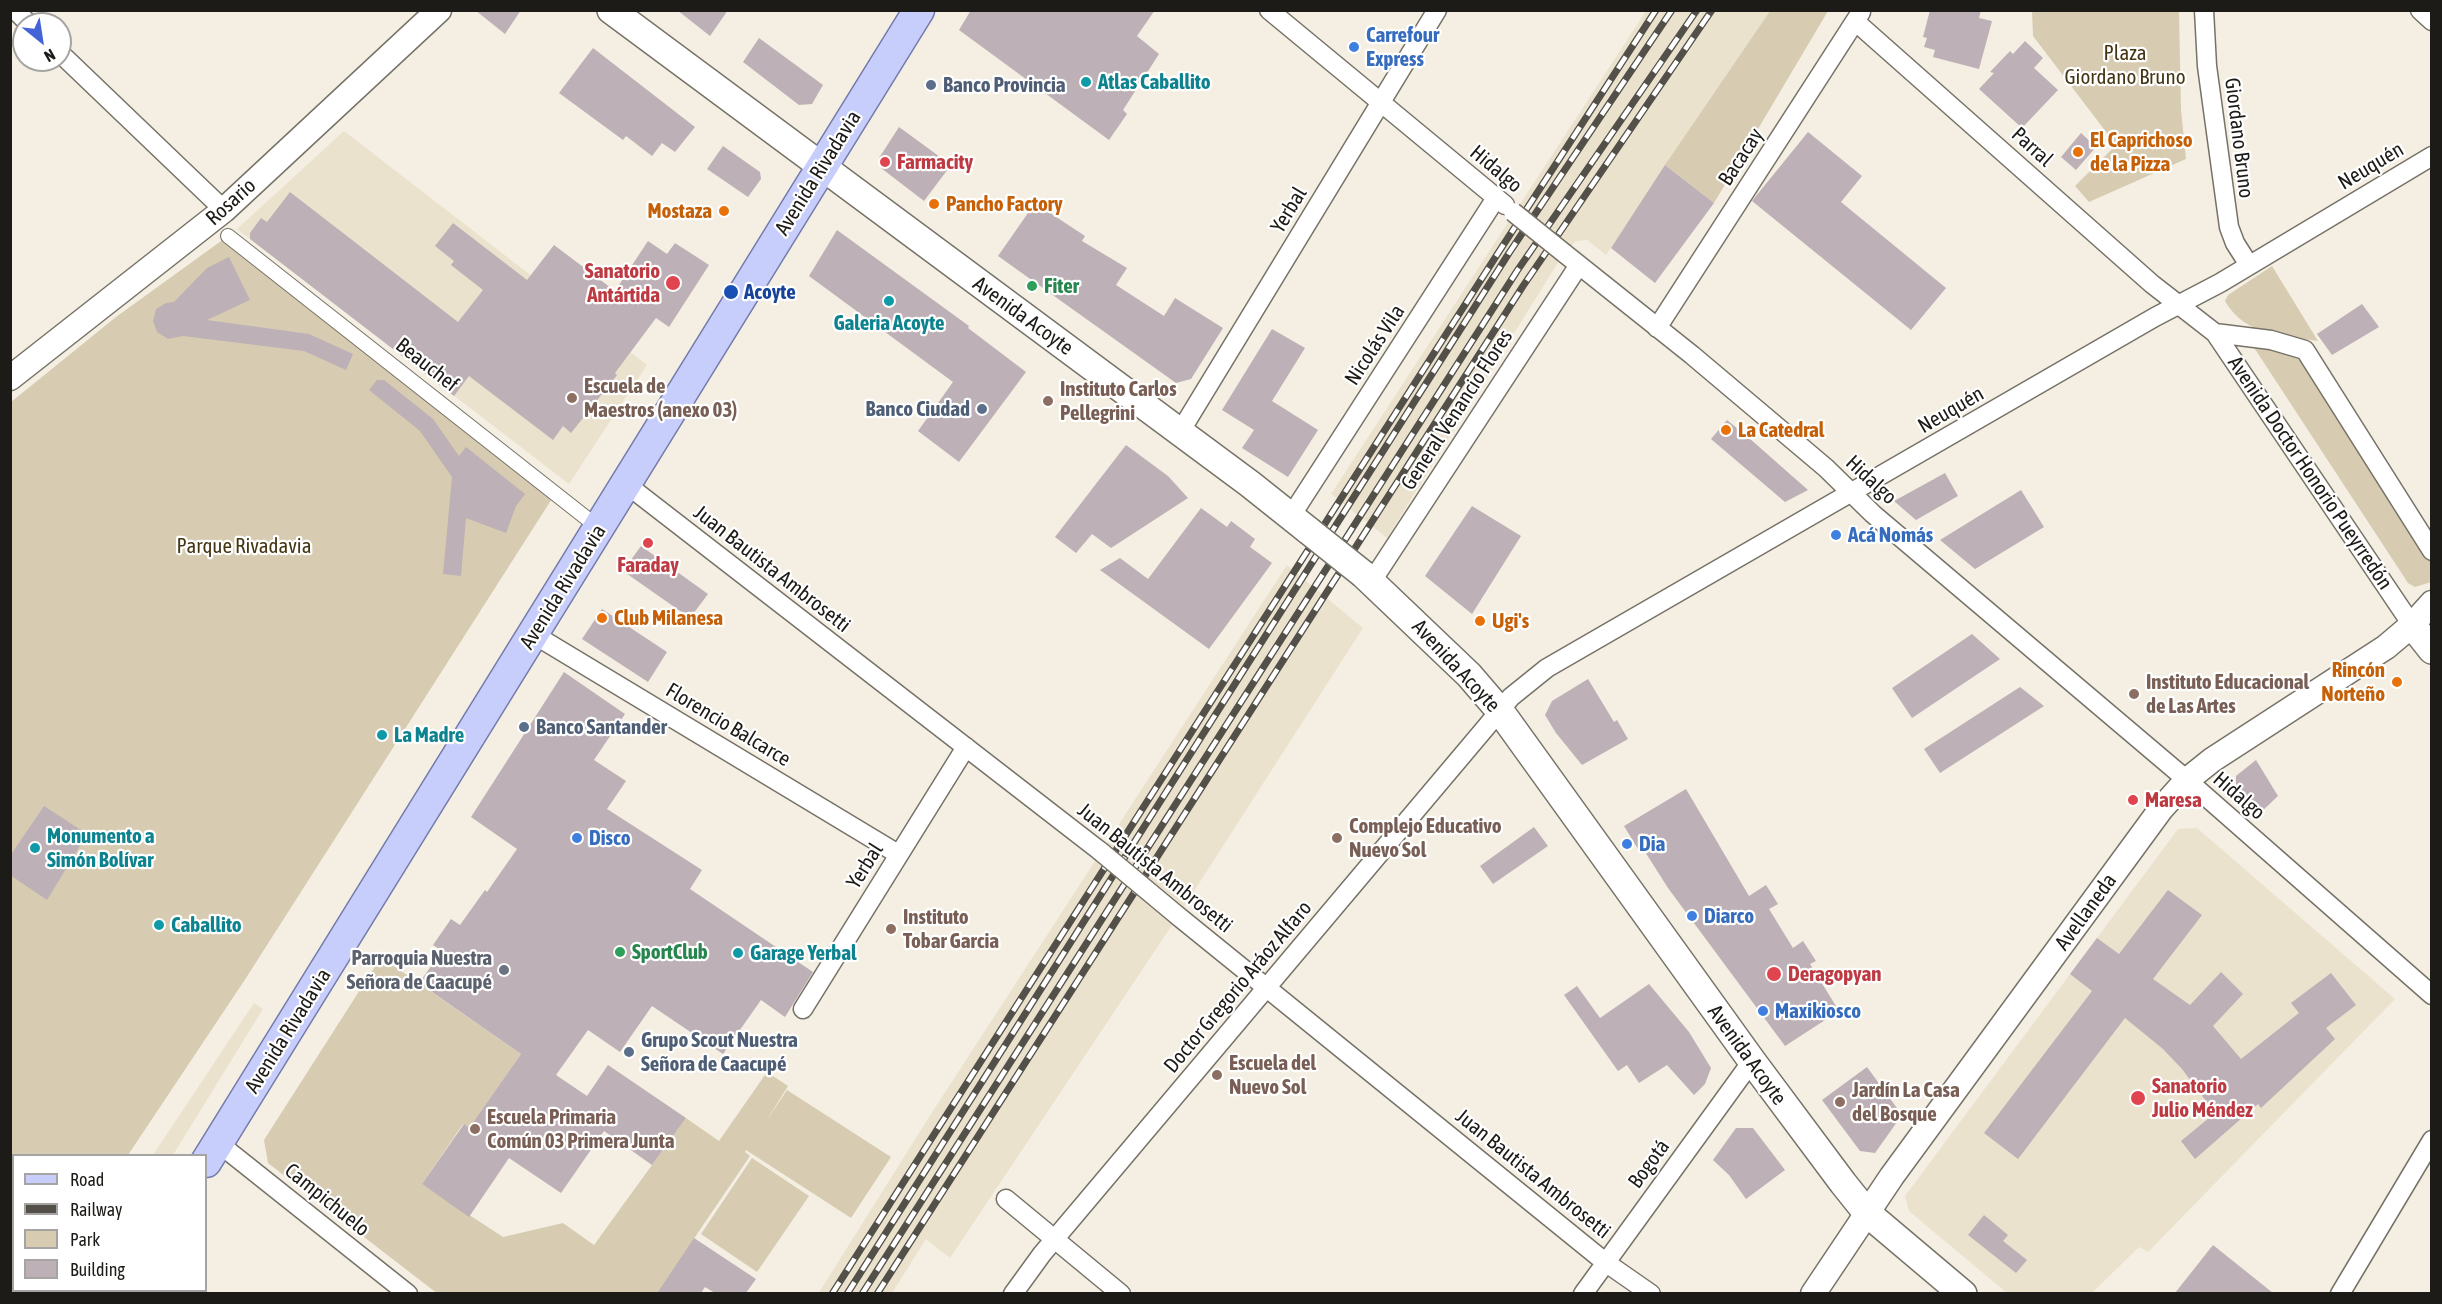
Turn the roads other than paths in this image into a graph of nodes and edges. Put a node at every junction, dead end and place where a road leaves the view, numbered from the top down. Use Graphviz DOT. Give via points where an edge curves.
graph roads {
  1 [pos="439,10"];
  2 [pos="612,10"];
  3 [pos="919,10"];
  4 [pos="1269,10"];
  5 [pos="1437,10"];
  6 [pos="2204,10"];
  7 [pos="2420,10"];
  8 [pos="1859,16"];
  9 [pos="2432,21"];
  10 [pos="72,64"];
  11 [pos="1381,102"];
  12 [pos="2432,156"];
  13 [pos="821,167"];
  14 [pos="1496,198"];
  15 [pos="224,210"];
  16 [pos="228,236"];
  17 [pos="1579,265"];
  18 [pos="2249,265"];
  19 [pos="2179,306"];
  20 [pos="1657,328"];
  21 [pos="2216,333"];
  22 [pos="10,378"];
  23 [pos="1180,432"];
  24 [pos="626,484"];
  25 [pos="1852,494"];
  26 [pos="1300,523"];
  27 [pos="598,528"];
  28 [pos="2432,551"];
  29 [pos="1368,577"];
  30 [pos="2432,603"];
  31 [pos="2412,625"];
  32 [pos="533,634"];
  33 [pos="2432,650"];
  34 [pos="1500,711"];
  35 [pos="966,747"];
  36 [pos="2187,780"];
  37 [pos="898,854"];
  38 [pos="1268,987"];
  39 [pos="2432,995"];
  40 [pos="803,1009"];
  41 [pos="1752,1061"];
  42 [pos="2432,1140"];
  43 [pos="211,1152"];
  44 [pos="1006,1199"];
  45 [pos="1867,1213"];
  46 [pos="1055,1239"];
  47 [pos="1605,1262"];
  48 [pos="408,1293"];
  49 [pos="1013,1293"];
  50 [pos="1121,1293"];
  51 [pos="1583,1293"];
  52 [pos="1651,1293"];
  53 [pos="1813,1293"];
  54 [pos="1963,1293"];
  55 [pos="2340,1293"];
  1 -- 15 [label="street, Rosario"];
  2 -- 13 [label="main road, Avenida Acoyte"];
  3 -- 13 [label="main road, Avenida Rivadavia"];
  4 -- 11 [label="street, Hidalgo"];
  5 -- 11 [label="street, Yerbal"];
  6 -- 18 [label="street, Giordano Bruno" via="2207,66 2229,227"];
  7 -- 9 [label="street"];
  8 -- 19 [label="street, Parral"];
  8 -- 20 [label="street, Bacacay"];
  10 -- 15 [label="street"];
  11 -- 14 [label="street, Hidalgo"];
  11 -- 23 [label="street, Yerbal"];
  12 -- 18 [label="street, Neuquén"];
  13 -- 23 [label="main road, Avenida Acoyte"];
  13 -- 24 [label="main road, Avenida Rivadavia"];
  14 -- 17 [label="street, Hidalgo, bridge"];
  14 -- 26 [label="street, Nicolás Vila"];
  15 -- 22 [label="street, Rosario"];
  16 -- 27 [label="street, Beauchef"];
  17 -- 20 [label="street, Hidalgo"];
  17 -- 29 [label="street, General Venancio Flores"];
  18 -- 19 [label="street, Neuquén"];
  19 -- 21 [label="street, Avenida Doctor Honorio Pueyrredón"];
  19 -- 25 [label="street, Neuquén"];
  20 -- 25 [label="street, Hidalgo"];
  21 -- 28 [label="street" via="2271,340 2305,350"];
  21 -- 31 [label="street, Avenida Doctor Honorio Pueyrredón"];
  23 -- 26 [label="main road, Avenida Acoyte"];
  24 -- 27 [label="main road, Avenida Rivadavia"];
  24 -- 35 [label="street, Juan Bautista Ambrosetti"];
  25 -- 34 [label="street, Neuquén" via="1547,668"];
  25 -- 36 [label="street, Hidalgo"];
  26 -- 29 [label="main road, Avenida Acoyte, bridge"];
  27 -- 32 [label="main road, Avenida Rivadavia"];
  29 -- 34 [label="main road, Avenida Acoyte" via="1469,675"];
  30 -- 31 [label="street, Avellaneda"];
  31 -- 33 [label="main road, Avenida Doctor Honorio Pueyrredón"];
  31 -- 36 [label="street, Avellaneda" via="2386,647"];
  32 -- 37 [label="street, Florencio Balcarce"];
  32 -- 43 [label="main road, Avenida Rivadavia"];
  34 -- 38 [label="street, Doctor Gregorio Aráoz Alfaro"];
  34 -- 41 [label="main road, Avenida Acoyte"];
  35 -- 37 [label="street, Yerbal"];
  35 -- 38 [label="street, Juan Bautista Ambrosetti, bridge"];
  36 -- 39 [label="street, Hidalgo"];
  36 -- 45 [label="street, Avellaneda" via="2161,809"];
  37 -- 40 [label="street, Yerbal"];
  38 -- 46 [label="street, Doctor Gregorio Aráoz Alfaro"];
  38 -- 47 [label="street, Juan Bautista Ambrosetti"];
  41 -- 45 [label="main road, Avenida Acoyte"];
  41 -- 47 [label="street, Bogotá"];
  42 -- 55 [label="street"];
  43 -- 48 [label="street, Campichuelo"];
  44 -- 46 [label="street"];
  45 -- 53 [label="street, Avellaneda"];
  45 -- 54 [label="main road, Avenida Acoyte"];
  46 -- 49 [label="street, Doctor Gregorio Aráoz Alfaro"];
  46 -- 50 [label="street"];
  47 -- 51 [label="street, Bogotá"];
  47 -- 52 [label="street, Juan Bautista Ambrosetti"];
}
